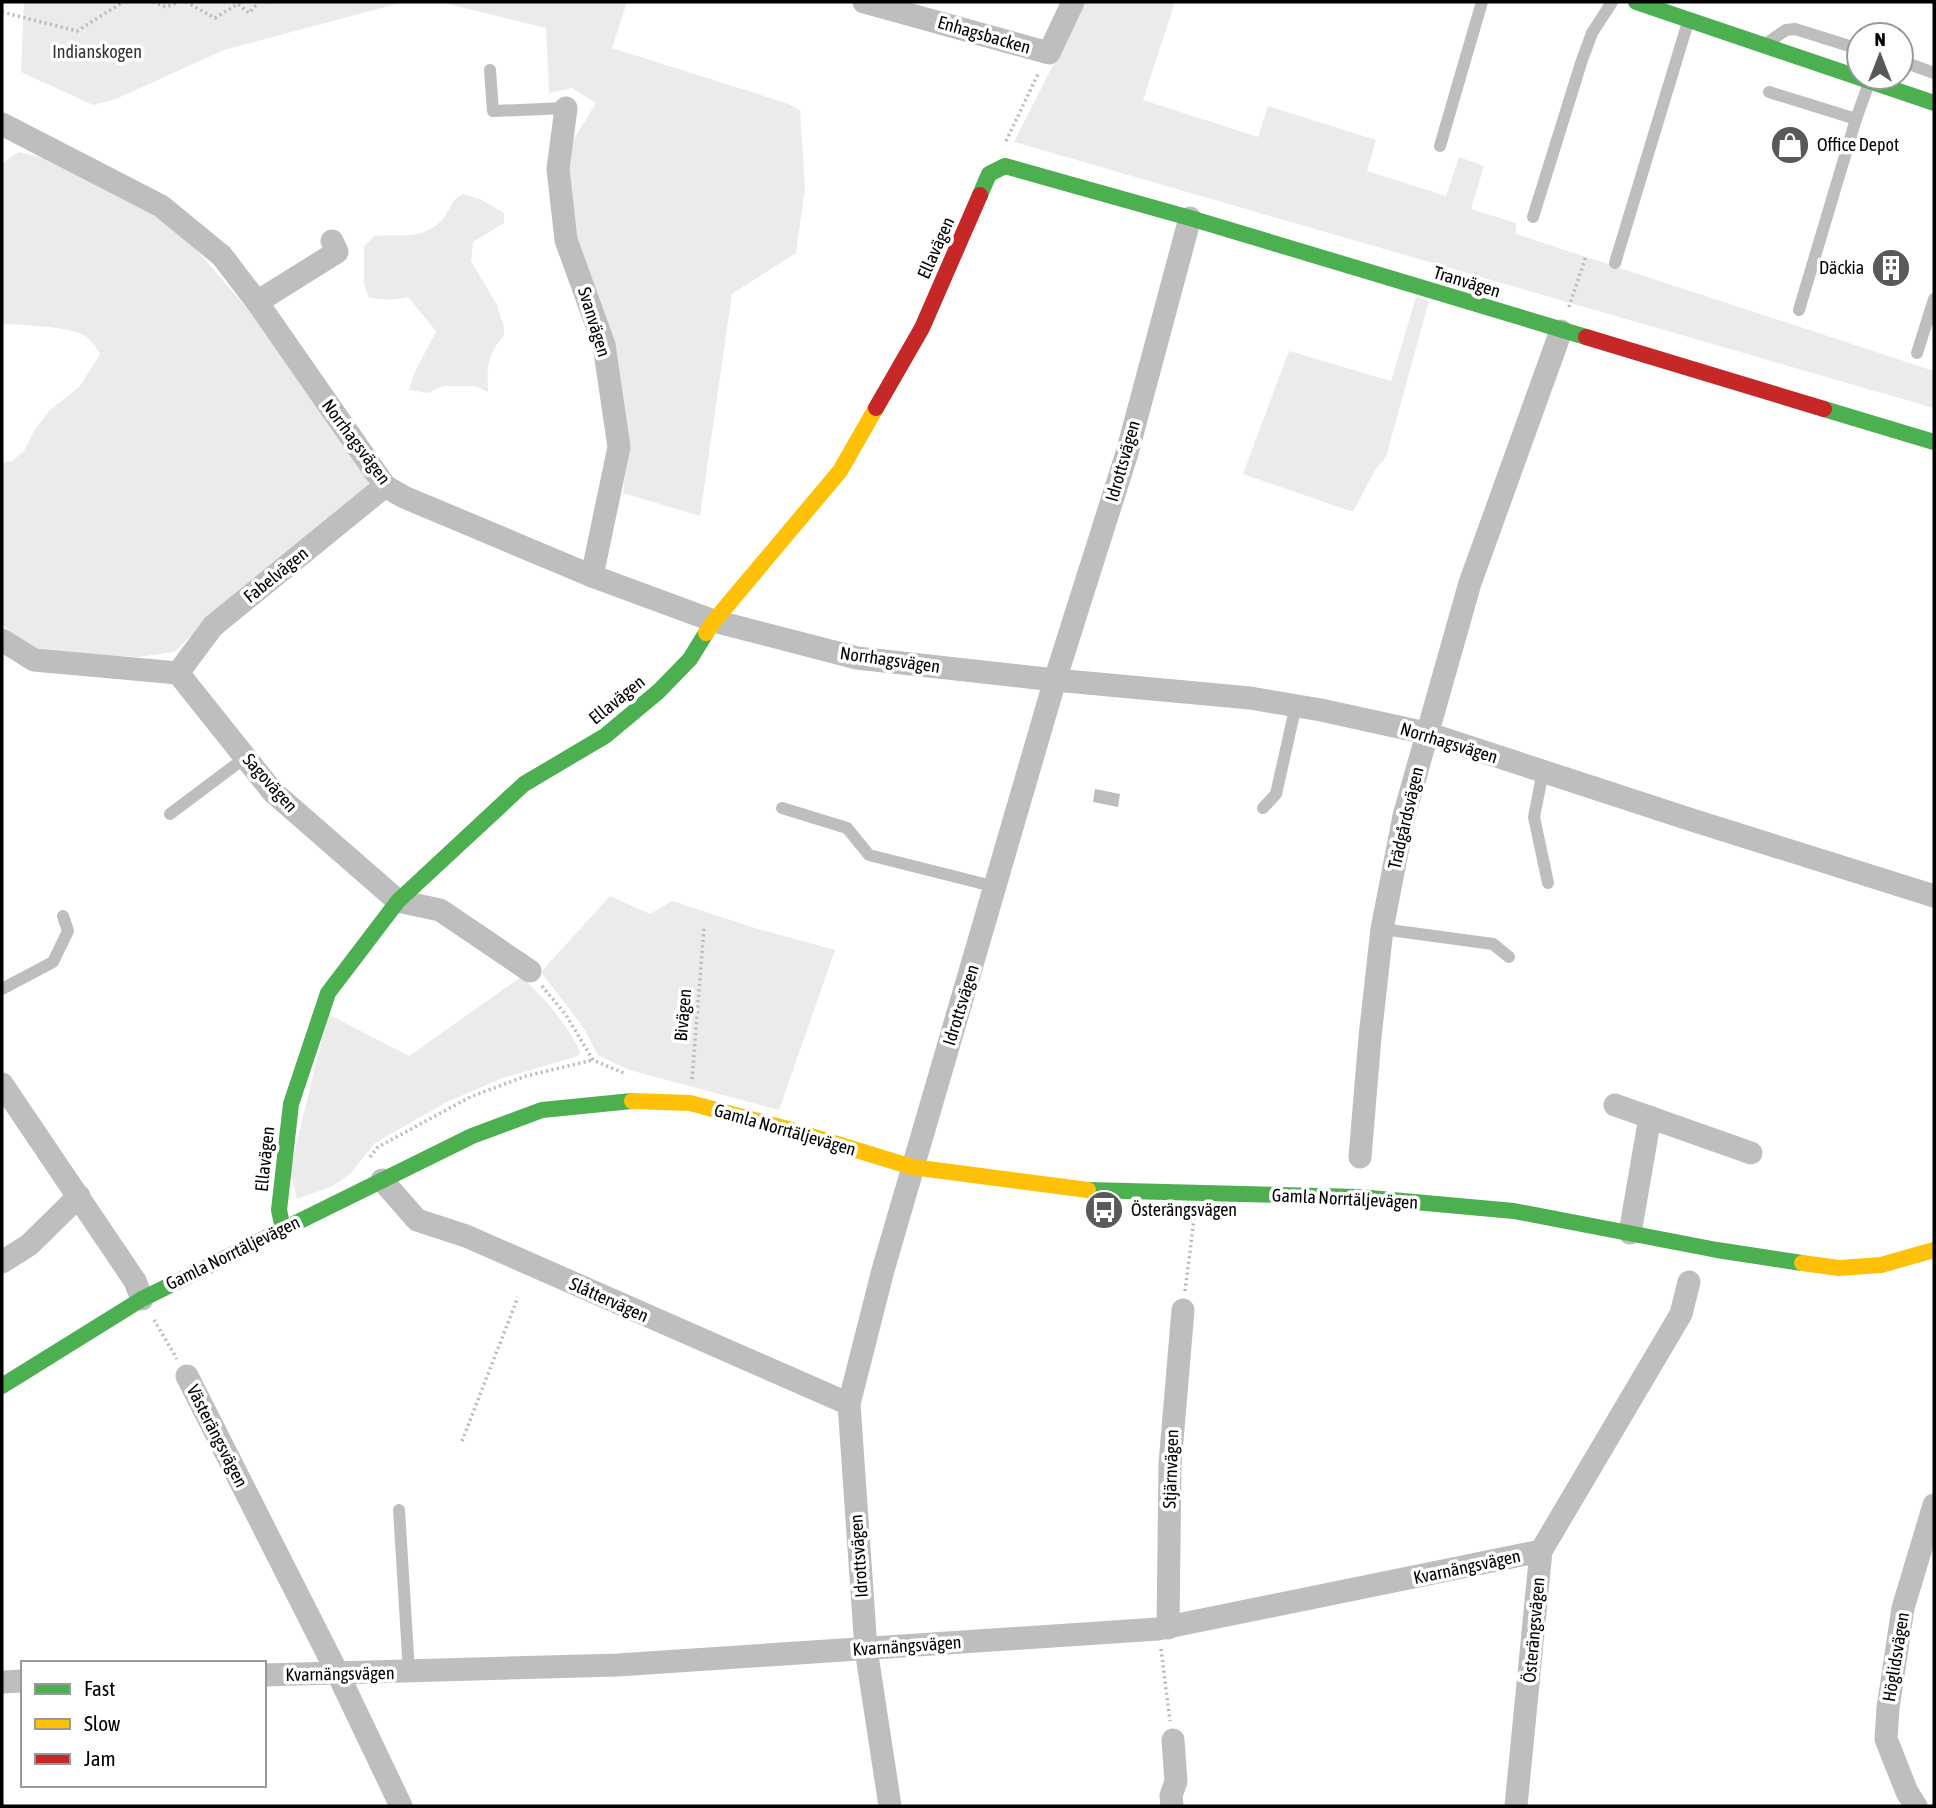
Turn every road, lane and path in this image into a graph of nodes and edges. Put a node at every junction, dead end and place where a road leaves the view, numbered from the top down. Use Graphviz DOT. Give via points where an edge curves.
graph roads {
  1 [pos="123,2"];
  2 [pos="153,2"];
  3 [pos="180,2"];
  4 [pos="186,2"];
  5 [pos="259,2"];
  6 [pos="269,2"];
  7 [pos="275,2"];
  8 [pos="864,2"];
  9 [pos="1073,2"];
  10 [pos="1482,2"];
  11 [pos="1612,2"];
  12 [pos="1636,2"];
  13 [pos="238,3"];
  14 [pos="2,12"];
  15 [pos="1688,19"];
  16 [pos="1763,45"];
  17 [pos="1845,45"];
  18 [pos="1049,53"];
  19 [pos="1915,66"];
  20 [pos="490,70"];
  21 [pos="1845,73"];
  22 [pos="1934,73"];
  23 [pos="1866,91"];
  24 [pos="1905,91"];
  25 [pos="1769,92"];
  26 [pos="1933,99"];
  27 [pos="566,108"];
  28 [pos="1856,119"];
  29 [pos="2,124"];
  30 [pos="1440,145"];
  31 [pos="989,174"];
  32 [pos="1533,217"];
  33 [pos="1190,218"];
  34 [pos="332,241"];
  35 [pos="1586,256"];
  36 [pos="1615,263"];
  37 [pos="1934,299"];
  38 [pos="257,302"];
  39 [pos="1799,310"];
  40 [pos="1561,331"];
  41 [pos="1917,353"];
  42 [pos="1934,442"];
  43 [pos="385,486"];
  44 [pos="592,576"];
  45 [pos="714,621"];
  46 [pos="2,640"];
  47 [pos="178,673"];
  48 [pos="1055,680"];
  49 [pos="1296,705"];
  50 [pos="1426,733"];
  51 [pos="246,757"];
  52 [pos="1543,771"];
  53 [pos="782,808"];
  54 [pos="1263,808"];
  55 [pos="170,814"];
  56 [pos="1548,883"];
  57 [pos="996,887"];
  58 [pos="1934,896"];
  59 [pos="398,901"];
  60 [pos="63,916"];
  61 [pos="704,929"];
  62 [pos="1382,929"];
  63 [pos="1509,957"];
  64 [pos="530,971"];
  65 [pos="2,989"];
  66 [pos="593,1059"];
  67 [pos="2,1084"];
  68 [pos="690,1103"];
  69 [pos="1615,1105"];
  70 [pos="1650,1117"];
  71 [pos="1751,1153"];
  72 [pos="1360,1157"];
  73 [pos="912,1167"];
  74 [pos="382,1180"];
  75 [pos="1197,1193"];
  76 [pos="79,1196"];
  77 [pos="283,1229"];
  78 [pos="1630,1233"];
  79 [pos="1934,1250"];
  80 [pos="2,1262"];
  81 [pos="1689,1282"];
  82 [pos="518,1297"];
  83 [pos="142,1298"];
  84 [pos="1183,1310"];
  85 [pos="187,1376"];
  86 [pos="2,1387"];
  87 [pos="849,1404"];
  88 [pos="462,1441"];
  89 [pos="1934,1505"];
  90 [pos="398,1510"];
  91 [pos="1541,1551"];
  92 [pos="1163,1629"];
  93 [pos="866,1649"];
  94 [pos="409,1672"];
  95 [pos="338,1674"];
  96 [pos="266,1675"];
  97 [pos="21,1681"];
  98 [pos="2,1682"];
  99 [pos="1172,1740"];
  100 [pos="401,1806"];
  101 [pos="890,1806"];
  102 [pos="1172,1806"];
  103 [pos="1516,1806"];
  104 [pos="1916,1806"];
  1 -- 14 [label="path" via="77,30"];
  2 -- 3 [label="path" via="166,7"];
  4 -- 13 [label="path" via="215,18"];
  5 -- 13 [label="path" via="249,13"];
  6 -- 7 [label="path"];
  8 -- 18 [label="street, Enhagsbacken"];
  9 -- 18 [label="street, Enhagsbacken"];
  10 -- 30 [label="lane"];
  11 -- 32 [label="lane" via="1592,33 1582,60"];
  12 -- 15 [label="street"];
  15 -- 16 [label="street"];
  15 -- 36 [label="lane"];
  16 -- 17 [label="lane" via="1795,29"];
  16 -- 21 [label="street"];
  18 -- 31 [label="path"];
  19 -- 22 [label="lane"];
  20 -- 27 [label="lane" via="493,111"];
  23 -- 28 [label="lane"];
  24 -- 26 [label="street"];
  25 -- 28 [label="lane"];
  27 -- 44 [label="street, Svanvägen" via="558,169 566,240 604,345 619,447"];
  28 -- 39 [label="lane"];
  29 -- 38 [label="street, Norrhagsvägen" via="161,206 222,256"];
  31 -- 33 [label="street, Tranvägen" via="1005,166"];
  31 -- 45 [label="street, Ellavägen" via="922,328 840,471"];
  33 -- 40 [label="street, Tranvägen"];
  33 -- 48 [label="street, Idrottsvägen" via="1127,453"];
  34 -- 38 [label="street" via="337,252"];
  35 -- 40 [label="path"];
  37 -- 41 [label="lane"];
  38 -- 43 [label="street, Norrhagsvägen"];
  40 -- 42 [label="street, Tranvägen"];
  40 -- 50 [label="street, Trädgårdsvägen" via="1470,583"];
  43 -- 44 [label="street, Norrhagsvägen"];
  43 -- 47 [label="street, Fabelvägen" via="213,626"];
  44 -- 45 [label="street, Norrhagsvägen"];
  45 -- 48 [label="street, Norrhagsvägen" via="857,658"];
  45 -- 59 [label="street, Ellavägen" via="690,659 659,691 605,736 524,784"];
  46 -- 47 [label="street" via="34,660"];
  47 -- 51 [label="street, Sagovägen"];
  48 -- 49 [label="street, Norrhagsvägen"];
  48 -- 57 [label="street, Idrottsvägen"];
  49 -- 50 [label="street, Norrhagsvägen"];
  49 -- 54 [label="lane" via="1276,794"];
  50 -- 52 [label="street, Norrhagsvägen"];
  50 -- 62 [label="street, Trädgårdsvägen"];
  51 -- 55 [label="lane"];
  51 -- 59 [label="street, Sagovägen" via="273,792"];
  52 -- 56 [label="lane" via="1534,817"];
  52 -- 58 [label="street, Norrhagsvägen"];
  53 -- 57 [label="lane" via="847,828 869,855"];
  57 -- 73 [label="street, Idrottsvägen"];
  59 -- 64 [label="street, Sagovägen" via="440,910"];
  59 -- 77 [label="street, Ellavägen" via="328,993 290,1104 279,1210"];
  60 -- 65 [label="lane" via="68,931 53,962"];
  61 -- 68 [label="path, Bivägen"];
  62 -- 63 [label="lane" via="1493,944"];
  62 -- 72 [label="street, Trädgårdsvägen"];
  64 -- 66 [label="path" via="566,1015"];
  67 -- 76 [label="street"];
  68 -- 73 [label="street, Gamla Norrtäljevägen"];
  68 -- 74 [label="street, Gamla Norrtäljevägen" via="638,1100 542,1110 472,1136"];
  69 -- 70 [label="street"];
  70 -- 71 [label="street"];
  70 -- 78 [label="street"];
  73 -- 75 [label="street, Gamla Norrtäljevägen" via="1081,1190"];
  73 -- 87 [label="street, Idrottsvägen"];
  74 -- 77 [label="street, Gamla Norrtäljevägen"];
  74 -- 87 [label="street, Slåttervägen" via="417,1220 466,1236"];
  75 -- 78 [label="street, Gamla Norrtäljevägen" via="1359,1197 1514,1211"];
  75 -- 84 [label="path"];
  76 -- 80 [label="street" via="29,1245"];
  76 -- 83 [label="street"];
  77 -- 83 [label="street, Gamla Norrtäljevägen"];
  78 -- 79 [label="street, Gamla Norrtäljevägen" via="1839,1268 1881,1265"];
  81 -- 91 [label="street, Österängsvägen" via="1681,1314"];
  82 -- 88 [label="path"];
  83 -- 85 [label="path, Västerängsvägen"];
  83 -- 86 [label="street, Gamla Norrtäljevägen"];
  84 -- 92 [label="street, Stjärnvägen"];
  85 -- 95 [label="street, Västerängsvägen"];
  87 -- 93 [label="street, Idrottsvägen"];
  89 -- 104 [label="street, Höglidsvägen" via="1903,1608 1886,1739"];
  90 -- 94 [label="lane"];
  91 -- 92 [label="street, Kvarnängsvägen"];
  91 -- 103 [label="street, Österängsvägen"];
  92 -- 93 [label="street, Kvarnängsvägen"];
  92 -- 99 [label="path"];
  93 -- 94 [label="street, Kvarnängsvägen" via="618,1665"];
  93 -- 101 [label="street, Idrottsvägen"];
  94 -- 95 [label="street, Kvarnängsvägen"];
  95 -- 96 [label="street, Kvarnängsvägen"];
  95 -- 100 [label="street, Västerängsvägen"];
  97 -- 98 [label="street"];
  99 -- 102 [label="street" via="1176,1781"];
}
